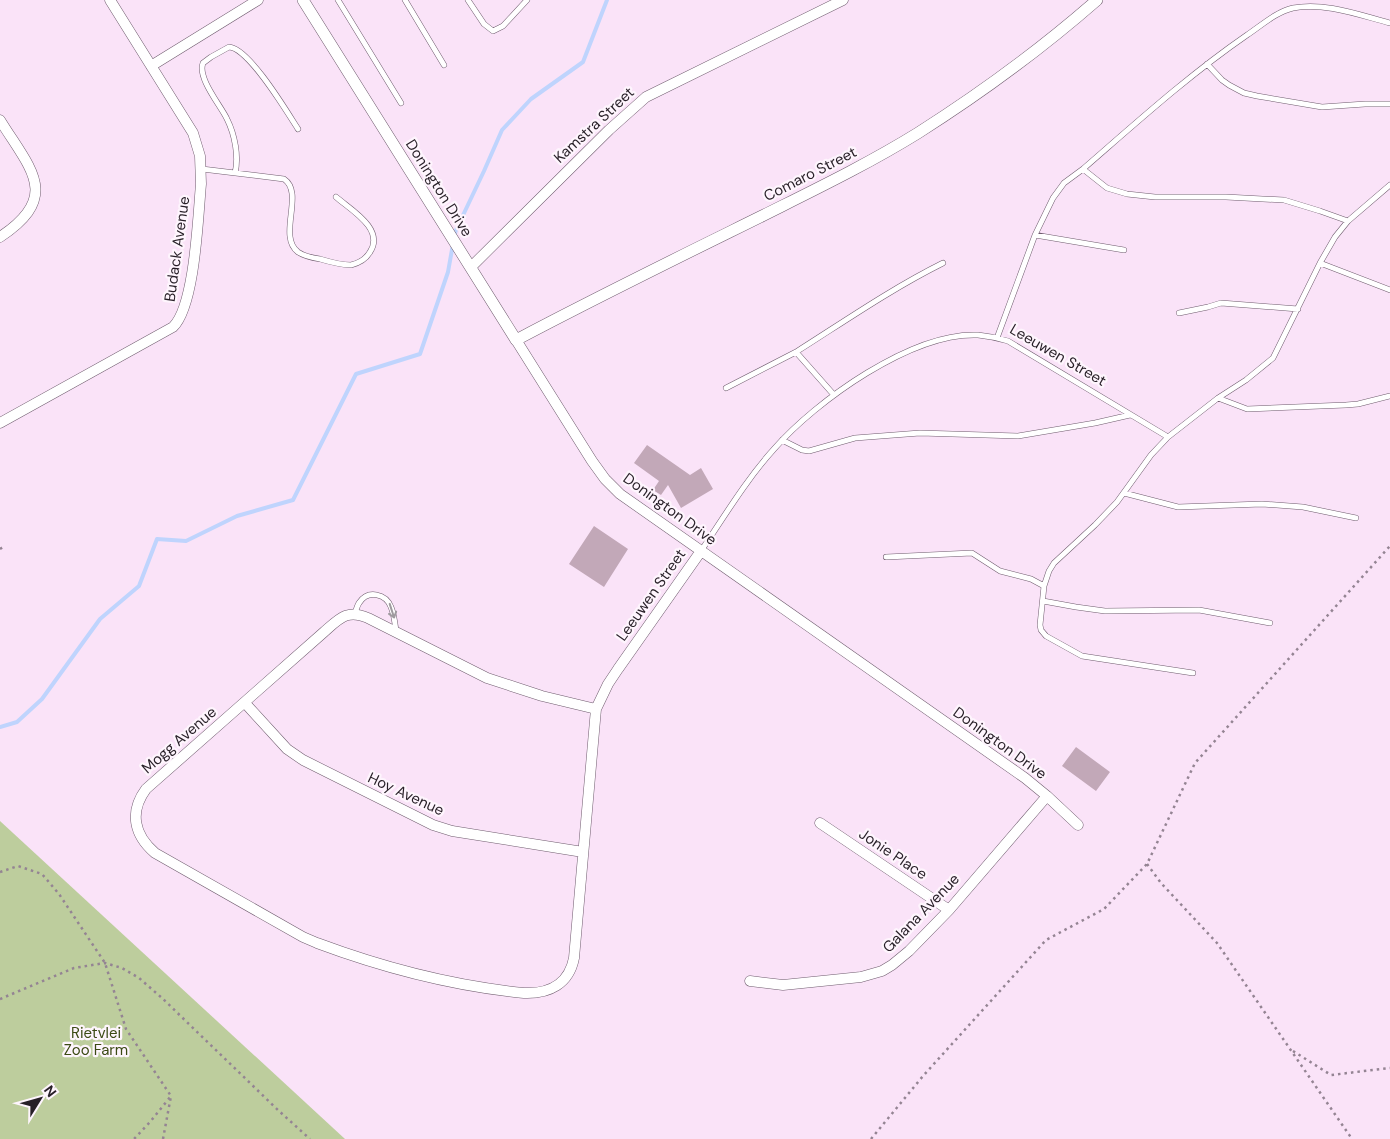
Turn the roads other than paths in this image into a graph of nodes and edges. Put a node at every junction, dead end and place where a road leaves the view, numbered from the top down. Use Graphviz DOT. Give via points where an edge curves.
graph roads {
  1 [pos="110,0"];
  2 [pos="258,0"];
  3 [pos="303,0"];
  4 [pos="338,0"];
  5 [pos="405,0"];
  6 [pos="468,0"];
  7 [pos="527,0"];
  8 [pos="843,0"];
  9 [pos="1097,0"];
  10 [pos="1390,23"];
  11 [pos="1207,64"];
  12 [pos="444,65"];
  13 [pos="151,66"];
  14 [pos="401,103"];
  15 [pos="1390,104"];
  16 [pos="0,120"];
  17 [pos="298,129"];
  18 [pos="202,169"];
  19 [pos="1083,169"];
  20 [pos="235,173"];
  21 [pos="1390,185"];
  22 [pos="336,197"];
  23 [pos="1348,221"];
  24 [pos="1035,235"];
  25 [pos="0,237"];
  26 [pos="1124,250"];
  27 [pos="468,263"];
  28 [pos="943,263"];
  29 [pos="1320,263"];
  30 [pos="1390,290"];
  31 [pos="1298,309"];
  32 [pos="1178,313"];
  33 [pos="998,338"];
  34 [pos="516,340"];
  35 [pos="796,352"];
  36 [pos="726,388"];
  37 [pos="834,395"];
  38 [pos="1390,396"];
  39 [pos="1218,398"];
  40 [pos="1131,415"];
  41 [pos="0,422"];
  42 [pos="1168,437"];
  43 [pos="782,440"];
  44 [pos="1124,493"];
  45 [pos="1356,518"];
  46 [pos="701,551"];
  47 [pos="886,557"];
  48 [pos="1044,586"];
  49 [pos="1043,601"];
  50 [pos="355,614"];
  51 [pos="1270,623"];
  52 [pos="396,633"];
  53 [pos="1194,673"];
  54 [pos="245,703"];
  55 [pos="596,709"];
  56 [pos="1047,796"];
  57 [pos="820,823"];
  58 [pos="1078,825"];
  59 [pos="583,852"];
  60 [pos="949,910"];
  61 [pos="574,958"];
  62 [pos="750,981"];
  1 -- 13 [label="street, Budack Avenue"];
  2 -- 13 [label="street"];
  3 -- 27 [label="street, Donington Drive"];
  4 -- 14 [label="lane"];
  5 -- 12 [label="lane"];
  6 -- 7 [label="lane" via="484,24 493,31 499,30"];
  8 -- 27 [label="street, Kamstra Street" via="646,97"];
  9 -- 34 [label="street, Comaro Street" via="1036,51 917,133 838,177"];
  10 -- 11 [label="lane" via="1328,8 1294,8 1277,14"];
  11 -- 15 [label="lane" via="1236,89 1257,96 1322,107"];
  11 -- 19 [label="lane"];
  13 -- 18 [label="street, Budack Avenue" via="193,133"];
  16 -- 25 [label="street" via="31,171 36,189 29,213 21,223"];
  17 -- 20 [label="lane" via="258,69 238,50 230,47 211,57 203,63 202,72 228,121 237,157"];
  18 -- 20 [label="lane"];
  18 -- 41 [label="street, Budack Avenue" via="190,283 178,322"];
  19 -- 23 [label="lane" via="1107,188 1127,194 1284,200"];
  19 -- 24 [label="lane" via="1061,185"];
  20 -- 22 [label="lane" via="288,181 292,191 290,238 296,250 304,255 351,265 368,255 374,238 370,227"];
  21 -- 23 [label="lane"];
  23 -- 29 [label="lane"];
  24 -- 26 [label="lane"];
  24 -- 33 [label="lane"];
  27 -- 34 [label="street, Donington Drive"];
  28 -- 35 [label="lane" via="858,311"];
  29 -- 30 [label="lane"];
  29 -- 31 [label="lane"];
  31 -- 32 [label="lane" via="1221,303"];
  31 -- 39 [label="lane" via="1274,358"];
  33 -- 37 [label="lane, Leeuwen Street" via="968,336 939,340 896,357"];
  33 -- 40 [label="lane, Leeuwen Street"];
  34 -- 46 [label="street, Donington Drive" via="605,479 628,500"];
  35 -- 36 [label="lane"];
  35 -- 37 [label="lane"];
  37 -- 43 [label="lane, Leeuwen Street"];
  38 -- 39 [label="lane" via="1358,404 1249,409"];
  39 -- 42 [label="lane"];
  40 -- 42 [label="lane, Leeuwen Street"];
  40 -- 43 [label="lane" via="1018,436 920,433 855,438 809,451"];
  42 -- 44 [label="lane"];
  43 -- 46 [label="lane, Leeuwen Street" via="756,471"];
  44 -- 45 [label="lane" via="1178,506 1262,504 1303,507"];
  44 -- 48 [label="lane" via="1054,563"];
  46 -- 55 [label="street, Leeuwen Street" via="608,684"];
  46 -- 56 [label="street, Donington Drive" via="951,724"];
  47 -- 48 [label="lane" via="972,553 1000,571"];
  48 -- 49 [label="lane"];
  49 -- 51 [label="lane" via="1105,610 1199,610"];
  49 -- 53 [label="lane" via="1042,632 1082,656"];
  50 -- 52 [label="street"];
  50 -- 52 [label="lane, one-way" via="359,602 378,594 390,605"];
  50 -- 54 [label="street, Mogg Avenue" via="340,619"];
  52 -- 55 [label="street" via="487,678"];
  54 -- 59 [label="street, Hoy Avenue" via="288,749 303,760 427,822 452,831"];
  54 -- 61 [label="street, Mogg Avenue" via="167,768 141,795 135,822 145,844 155,853 303,937 436,979 498,990 542,992 560,984 571,972"];
  55 -- 59 [label="street, Leeuwen Street"];
  56 -- 58 [label="street, Donington Drive"];
  56 -- 60 [label="street, Galana Avenue"];
  57 -- 60 [label="street, Jonie Place"];
  59 -- 61 [label="street, Leeuwen Street"];
  60 -- 62 [label="street, Galana Avenue" via="909,951 882,970 861,977 783,985"];
}
